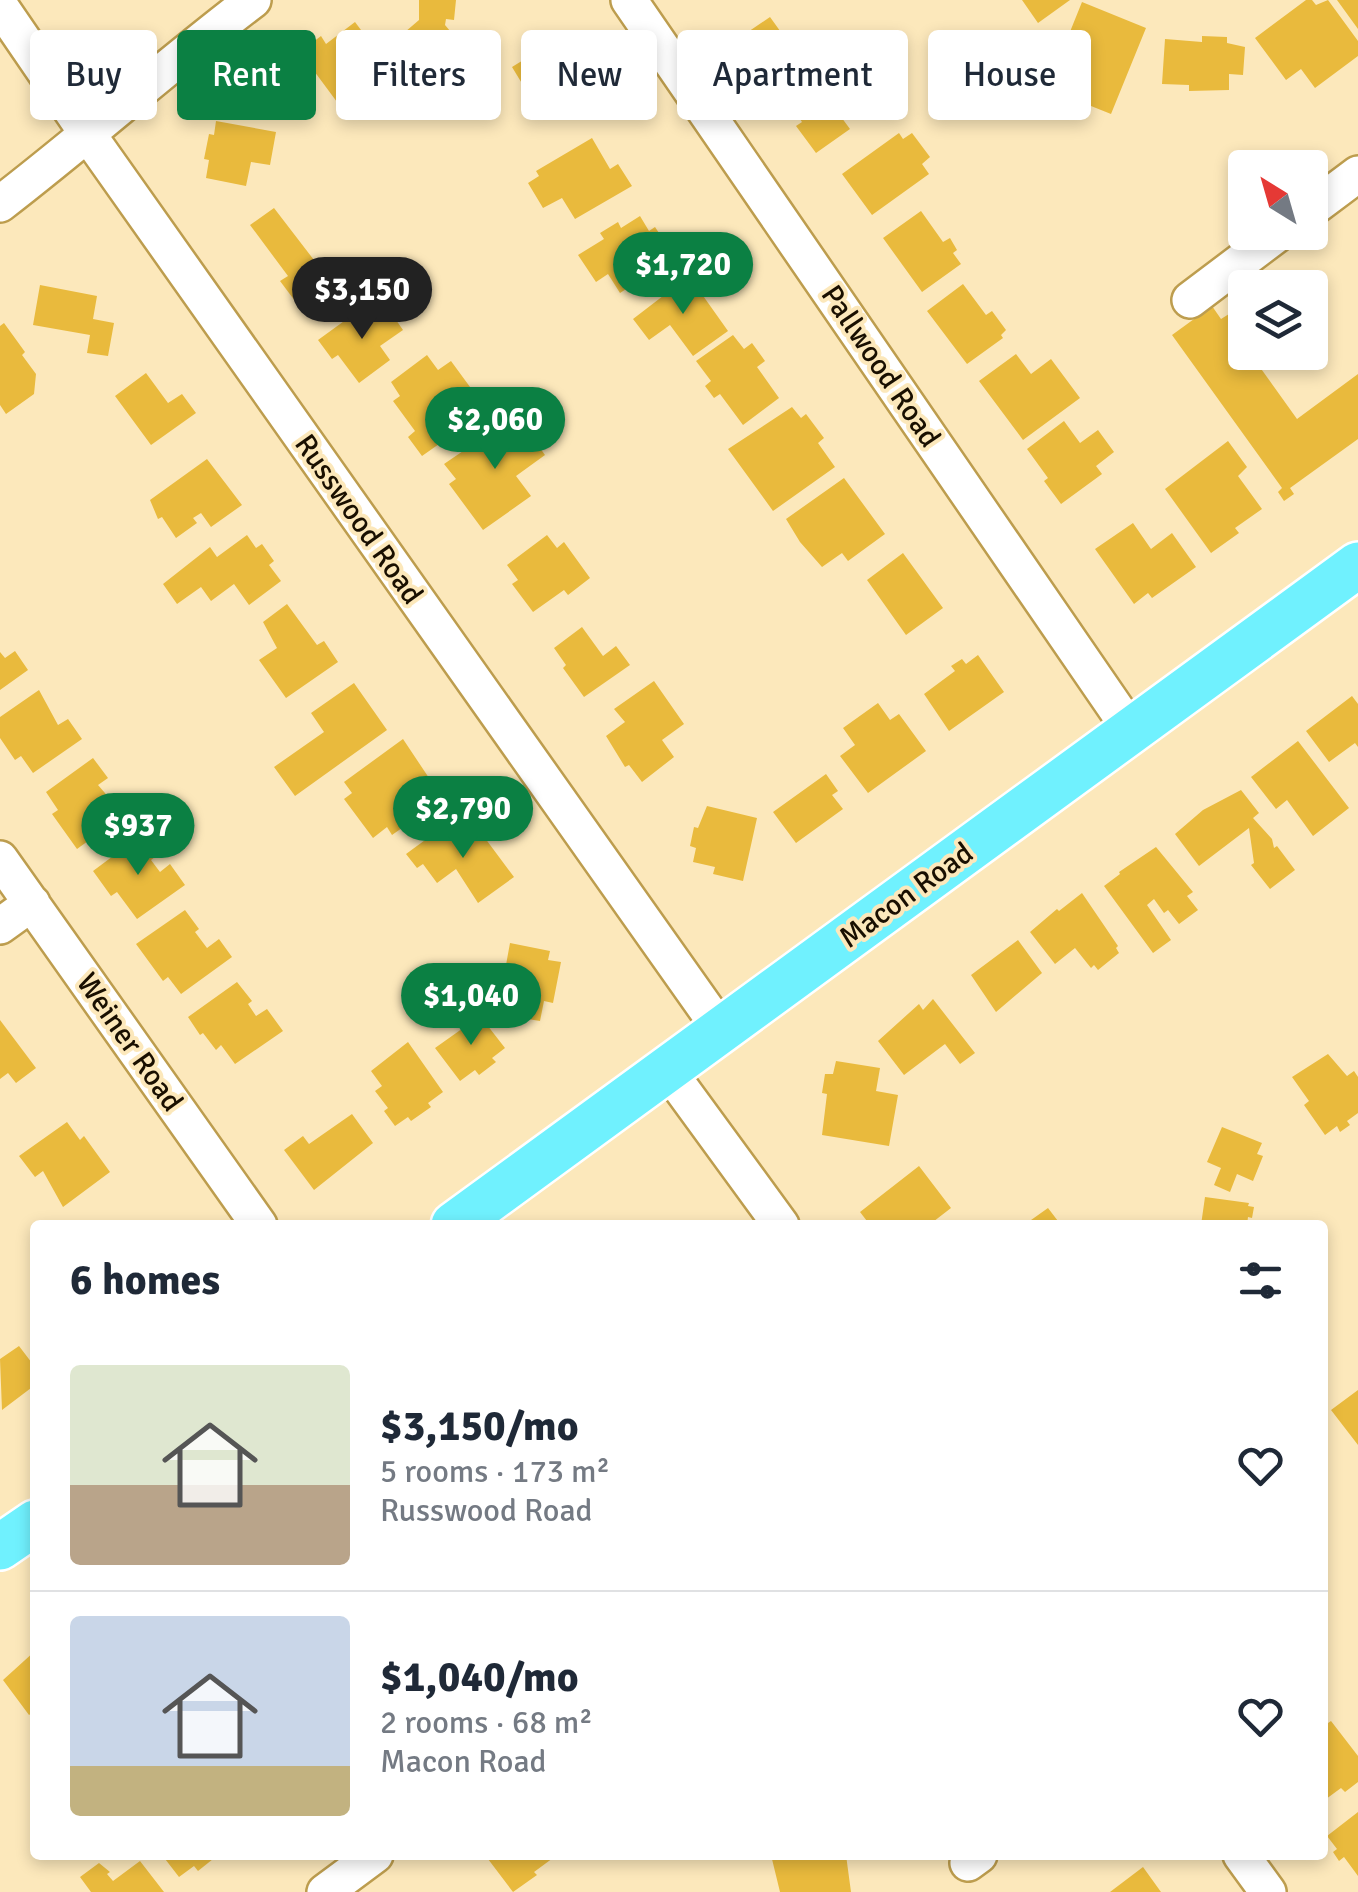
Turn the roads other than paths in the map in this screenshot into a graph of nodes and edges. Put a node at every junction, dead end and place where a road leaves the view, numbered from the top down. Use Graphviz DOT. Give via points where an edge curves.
graph roads {
  1 [pos="253,0"];
  2 [pos="630,0"];
  3 [pos="0,6"];
  4 [pos="89,136"];
  5 [pos="1358,174"];
  6 [pos="1328,196"];
  7 [pos="0,204"];
  8 [pos="1256,250"];
  9 [pos="1190,300"];
  10 [pos="1358,565"];
  11 [pos="1132,732"];
  12 [pos="0,860"];
  13 [pos="32,903"];
  14 [pos="0,926"];
  15 [pos="721,1030"];
  16 [pos="667,1069"];
  17 [pos="256,1220"];
  18 [pos="461,1220"];
  19 [pos="777,1220"];
  20 [pos="30,1526"];
  21 [pos="0,1547"];
  22 [pos="369,1860"];
  23 [pos="1245,1860"];
  24 [pos="326,1892"];
  25 [pos="1268,1892"];
  1 -- 4 [label="street"];
  2 -- 11 [label="street, Pallwood Road"];
  3 -- 4 [label="street, Russwood Road"];
  4 -- 7 [label="street"];
  4 -- 15 [label="street, Russwood Road"];
  5 -- 6 [label="street"];
  8 -- 9 [label="street"];
  10 -- 11 [label="main road, Macon Road"];
  11 -- 15 [label="main road, Macon Road"];
  12 -- 13 [label="street, Weiner Road"];
  13 -- 14 [label="street"];
  13 -- 17 [label="street, Weiner Road"];
  15 -- 16 [label="main road, Macon Road"];
  16 -- 18 [label="main road, Macon Road"];
  16 -- 19 [label="street"];
  20 -- 21 [label="main road"];
  22 -- 24 [label="street"];
  23 -- 25 [label="street"];
}
